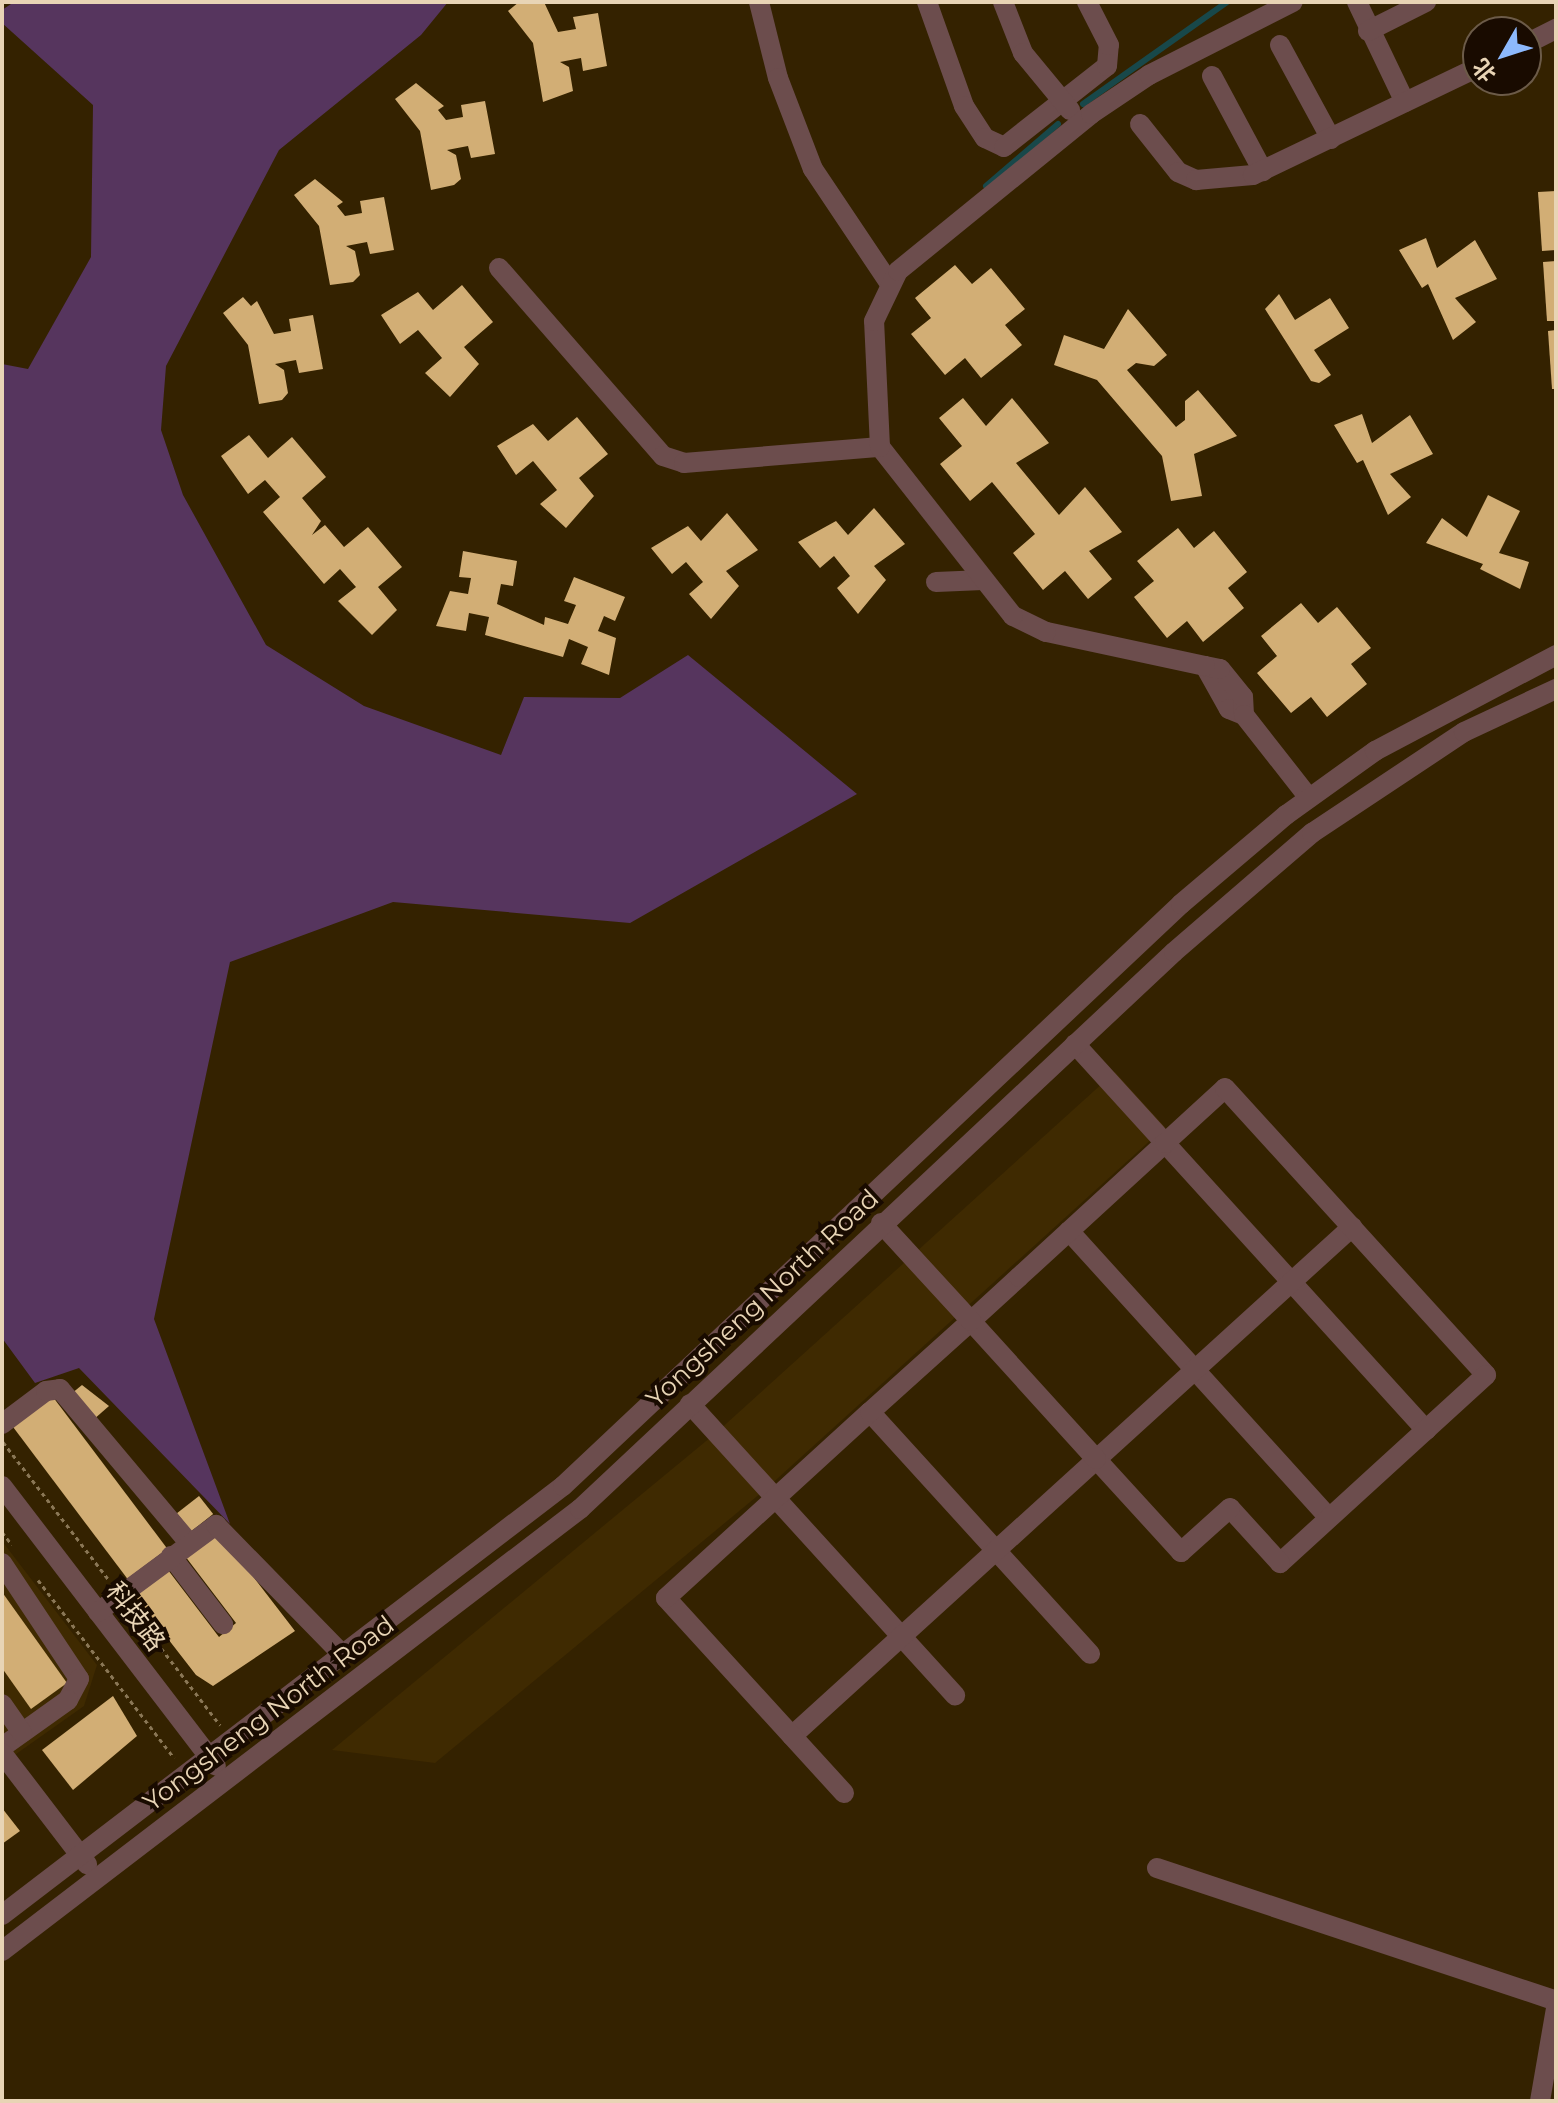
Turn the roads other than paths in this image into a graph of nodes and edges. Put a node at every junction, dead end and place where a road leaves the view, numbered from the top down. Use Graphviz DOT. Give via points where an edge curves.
graph roads {
  1 [pos="759,2"];
  2 [pos="927,2"];
  3 [pos="1003,2"];
  4 [pos="1087,2"];
  5 [pos="1293,2"];
  6 [pos="1357,2"];
  7 [pos="1426,2"];
  8 [pos="1368,31"];
  9 [pos="1280,45"];
  10 [pos="1462,75"];
  11 [pos="1212,76"];
  12 [pos="1060,101"];
  13 [pos="1405,102"];
  14 [pos="1083,121"];
  15 [pos="1140,124"];
  16 [pos="1331,139"];
  17 [pos="1263,171"];
  18 [pos="499,268"];
  19 [pos="888,281"];
  20 [pos="880,447"];
  21 [pos="983,580"];
  22 [pos="936,582"];
  23 [pos="1556,655"];
  24 [pos="1556,689"];
  25 [pos="1309,798"];
  26 [pos="1075,1044"];
  27 [pos="1165,1143"];
  28 [pos="881,1223"];
  29 [pos="1352,1227"];
  30 [pos="1069,1231"];
  31 [pos="1291,1282"];
  32 [pos="971,1321"];
  33 [pos="1195,1369"];
  34 [pos="690,1404"];
  35 [pos="870,1412"];
  36 [pos="2,1424"];
  37 [pos="1426,1430"];
  38 [pos="1096,1459"];
  39 [pos="4,1491"];
  40 [pos="775,1498"];
  41 [pos="1329,1518"];
  42 [pos="189,1543"];
  43 [pos="996,1550"];
  44 [pos="171,1556"];
  45 [pos="11,1560"];
  46 [pos="98,1612"];
  47 [pos="223,1624"];
  48 [pos="902,1637"];
  49 [pos="1090,1654"];
  50 [pos="343,1655"];
  51 [pos="955,1695"];
  52 [pos="2,1704"];
  53 [pos="22,1733"];
  54 [pos="792,1736"];
  55 [pos="2,1750"];
  56 [pos="209,1757"];
  57 [pos="226,1779"];
  58 [pos="844,1793"];
  59 [pos="80,1855"];
  60 [pos="1157,1868"];
  61 [pos="97,1878"];
  62 [pos="2,1915"];
  63 [pos="2,1951"];
  64 [pos="1556,2001"];
  65 [pos="1556,2008"];
  66 [pos="1540,2101"];
  1 -- 19 [label="street" via="778,78 813,169"];
  2 -- 12 [label="street" via="946,70 992,144 1015,142"];
  3 -- 12 [label="street" via="1023,53"];
  4 -- 12 [label="street" via="1111,56"];
  5 -- 14 [label="street" via="1149,75"];
  6 -- 8 [label="street"];
  7 -- 8 [label="street"];
  8 -- 13 [label="street"];
  9 -- 16 [label="street"];
  10 -- 13 [label="street"];
  11 -- 17 [label="street"];
  12 -- 14 [label="street"];
  13 -- 16 [label="street"];
  14 -- 19 [label="street"];
  15 -- 17 [label="street" via="1162,159 1196,180"];
  16 -- 17 [label="street"];
  18 -- 20 [label="street" via="663,456 696,462"];
  19 -- 20 [label="street" via="874,321"];
  20 -- 21 [label="street"];
  21 -- 22 [label="street"];
  21 -- 25 [label="street" via="1028,625 1205,666 1229,709 1244,715"];
  23 -- 25 [label="street, Yongsheng North Road" via="1478,690"];
  24 -- 26 [label="street, Yongsheng North Road" via="1464,732 1312,833"];
  25 -- 50 [label="street, Yongsheng North Road" via="1181,904 563,1486"];
  26 -- 27 [label="street"];
  26 -- 28 [label="street, Yongsheng North Road"];
  27 -- 29 [label="street" via="1225,1088"];
  27 -- 30 [label="street"];
  27 -- 31 [label="street"];
  28 -- 32 [label="street"];
  28 -- 34 [label="street, Yongsheng North Road"];
  29 -- 31 [label="street"];
  29 -- 37 [label="street" via="1486,1375"];
  30 -- 32 [label="street"];
  30 -- 33 [label="street"];
  31 -- 33 [label="street"];
  31 -- 37 [label="street"];
  32 -- 35 [label="street"];
  32 -- 38 [label="street"];
  33 -- 38 [label="street"];
  33 -- 41 [label="street"];
  34 -- 40 [label="street"];
  34 -- 57 [label="street, Yongsheng North Road" via="580,1509"];
  35 -- 40 [label="street"];
  35 -- 43 [label="street"];
  36 -- 42 [label="street" via="60,1389"];
  37 -- 41 [label="street"];
  38 -- 41 [label="street" via="1181,1552 1230,1508 1280,1563"];
  38 -- 43 [label="street"];
  39 -- 46 [label="street, 科技路"];
  40 -- 48 [label="street"];
  40 -- 54 [label="street" via="666,1598"];
  42 -- 44 [label="street"];
  42 -- 50 [label="street" via="220,1526"];
  43 -- 48 [label="street"];
  43 -- 49 [label="street"];
  44 -- 46 [label="street"];
  44 -- 47 [label="street"];
  45 -- 53 [label="street" via="79,1679 68,1700"];
  46 -- 56 [label="street, 科技路"];
  48 -- 51 [label="street"];
  48 -- 54 [label="street"];
  50 -- 56 [label="street, Yongsheng North Road"];
  52 -- 53 [label="street"];
  53 -- 55 [label="street"];
  54 -- 58 [label="street"];
  55 -- 59 [label="street"];
  56 -- 57 [label="street, 科技路"];
  56 -- 59 [label="street, Yongsheng North Road"];
  57 -- 61 [label="street, Yongsheng North Road"];
  59 -- 61 [label="street"];
  59 -- 62 [label="street, Yongsheng North Road"];
  60 -- 64 [label="street"];
  61 -- 63 [label="street, Yongsheng North Road"];
  65 -- 66 [label="street"];
}
